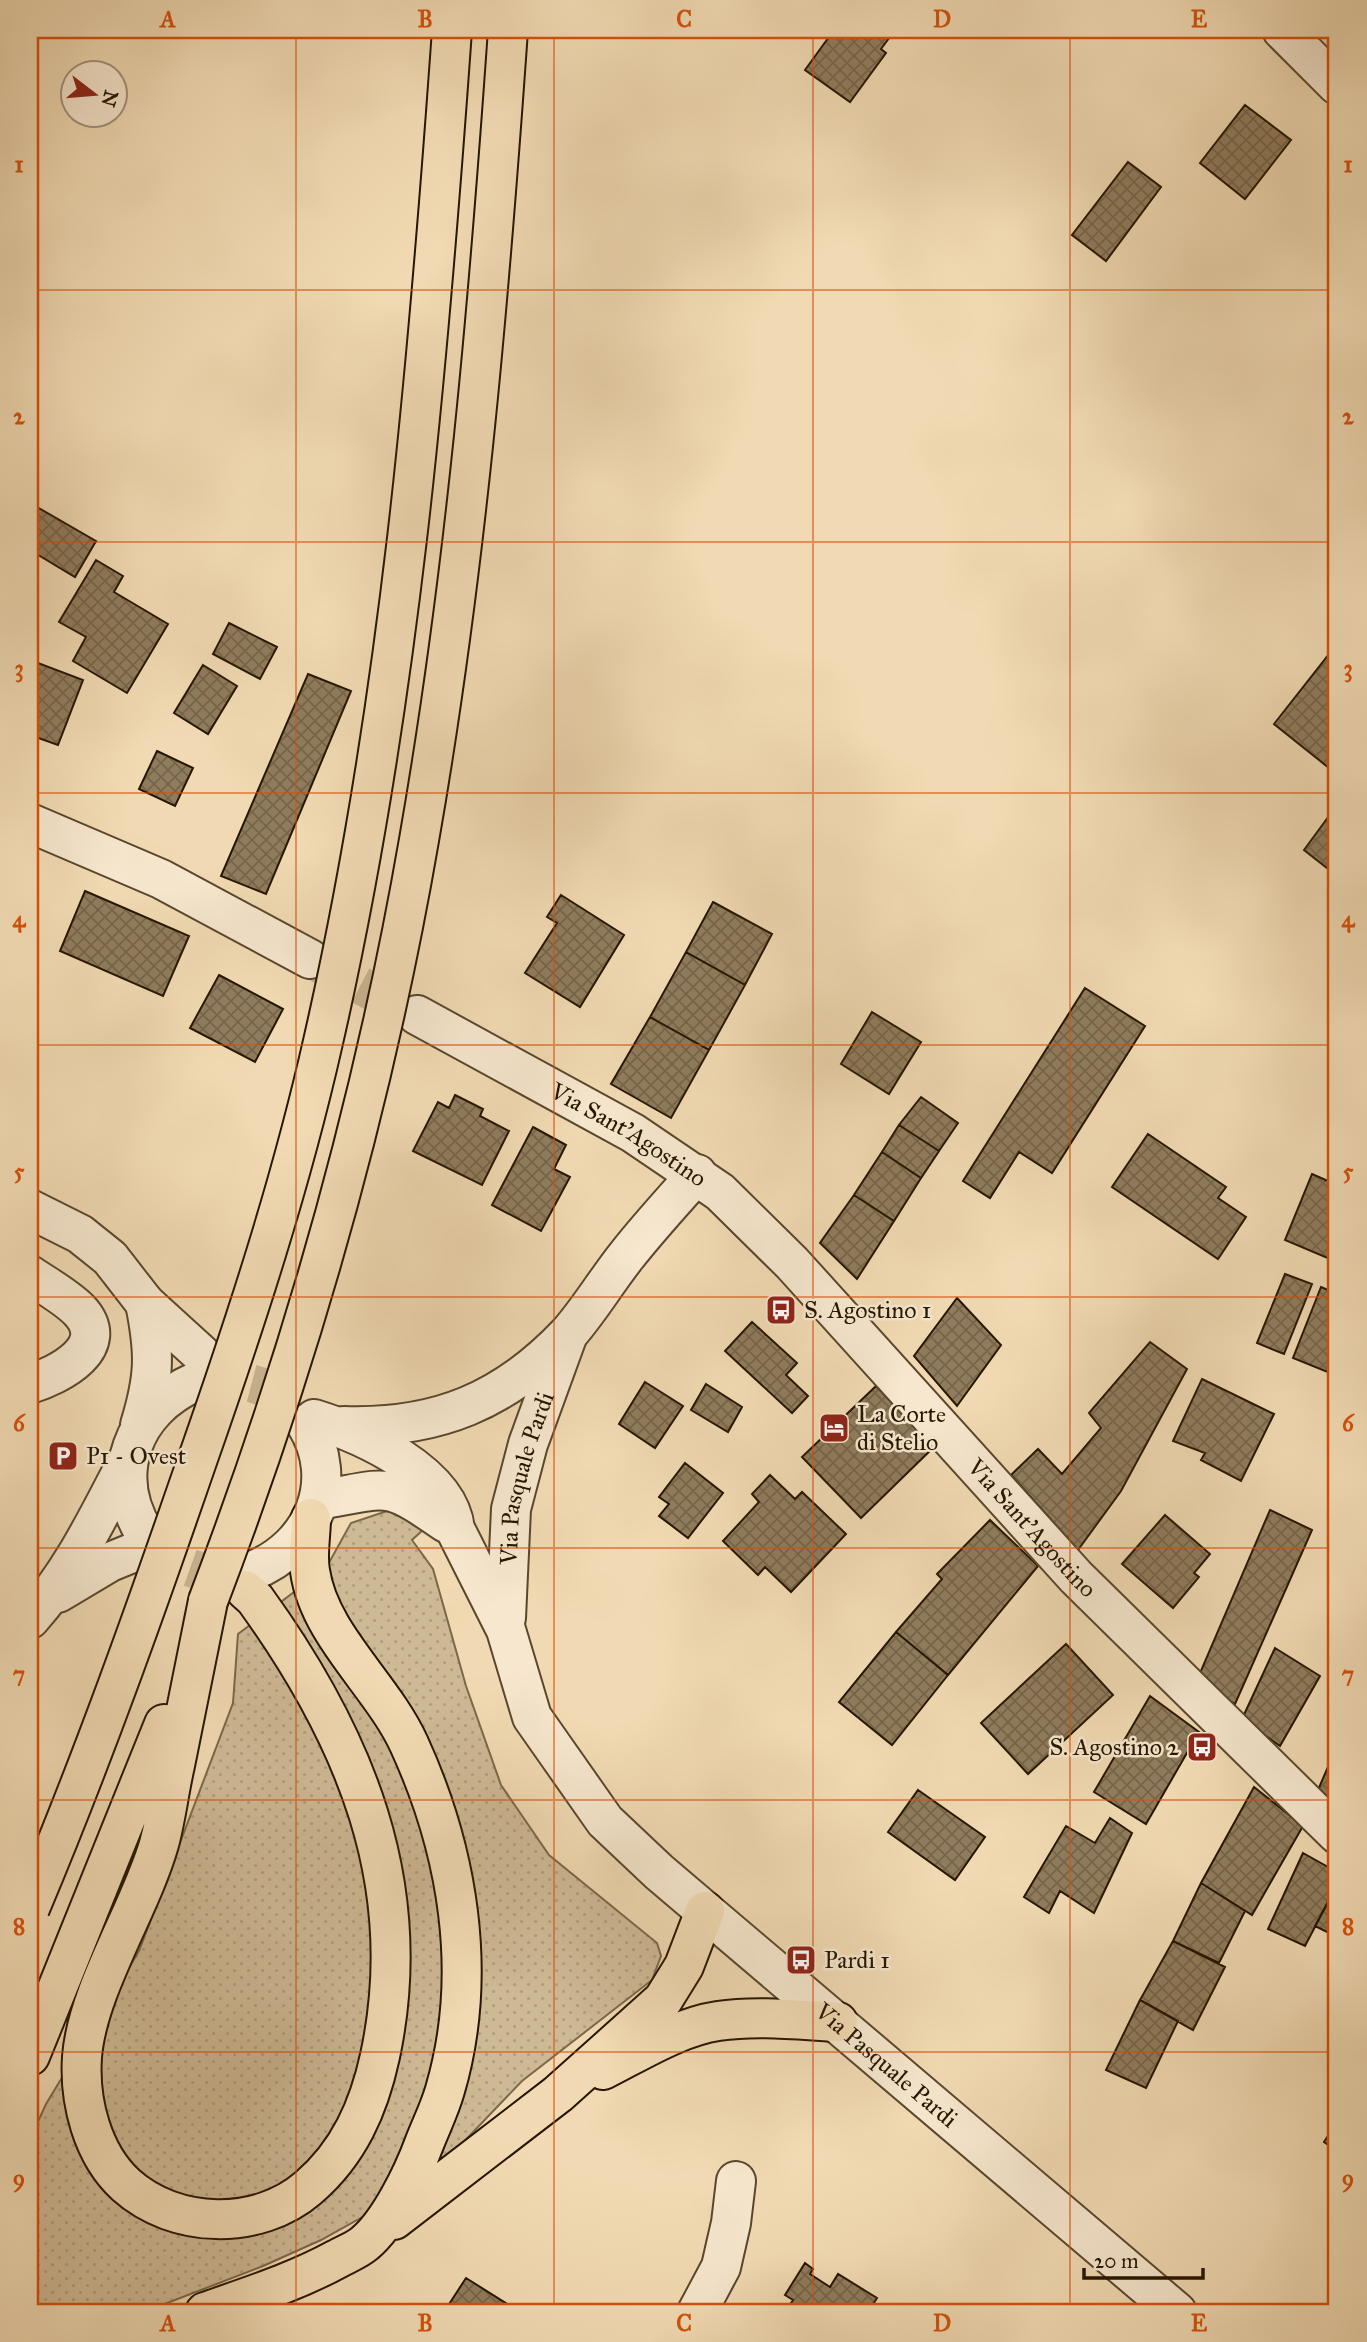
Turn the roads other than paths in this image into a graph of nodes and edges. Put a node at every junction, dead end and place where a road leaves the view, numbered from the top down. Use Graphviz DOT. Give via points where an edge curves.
graph roads {
  1 [pos="453,30"];
  2 [pos="508,30"];
  3 [pos="1282,30"];
  4 [pos="1337,85"];
  5 [pos="30,823"];
  6 [pos="310,959"];
  7 [pos="417,1015"];
  8 [pos="697,1174"];
  9 [pos="30,1209"];
  10 [pos="30,1275"];
  11 [pos="145,1303"];
  12 [pos="569,1332"];
  13 [pos="30,1384"];
  14 [pos="318,1423"];
  15 [pos="134,1444"];
  16 [pos="315,1509"];
  17 [pos="455,1529"];
  18 [pos="248,1580"];
  19 [pos="208,1601"];
  20 [pos="36,1606"];
  21 [pos="506,1630"];
  22 [pos="1337,1834"];
  23 [pos="30,1908"];
  24 [pos="705,1911"];
  25 [pos="838,2022"];
  26 [pos="30,2056"];
  27 [pos="558,2094"];
  28 [pos="736,2181"];
  29 [pos="365,2243"];
  30 [pos="205,2312"];
  31 [pos="697,2312"];
  32 [pos="1177,2312"];
  1 -- 23 [label="highway, bridge" via="418,449 398,608 323,1045 238,1348 137,1637"];
  2 -- 19 [label="highway, bridge" via="473,465 419,844 361,1115 335,1213 289,1374"];
  3 -- 4 [label="street"];
  5 -- 6 [label="street" via="161,879"];
  7 -- 8 [label="street, Via Sant'Agostino" via="510,1063"];
  8 -- 12 [label="street, Via Pasquale Pardi" via="628,1253"];
  8 -- 22 [label="street, Via Sant'Agostino" via="747,1216 792,1263 1076,1577"];
  9 -- 11 [label="street" via="96,1246 124,1273"];
  10 -- 13 [label="street" via="81,1312 88,1325 88,1342 72,1366"];
  11 -- 15 [label="street" via="152,1338 153,1384"];
  11 -- 15 [label="street" via="198,1368 158,1405"];
  12 -- 14 [label="street, Via Pasquale Pardi" via="519,1377 468,1408 376,1427"];
  12 -- 21 [label="street, Via Pasquale Pardi" via="528,1444 511,1509"];
  14 -- 16 [label="street" via="314,1437 322,1467"];
  14 -- 17 [label="street, Via Pasquale Pardi" via="379,1446 419,1472 443,1497 453,1513"];
  15 -- 20 [label="street" via="93,1531"];
  15 -- 20 [label="street" via="127,1489 131,1508 150,1539"];
  16 -- 17 [label="street, Via Pasquale Pardi" via="389,1489"];
  16 -- 18 [label="street" via="294,1545"];
  16 -- 29 [label="highway" via="309,1569 320,1608 395,1717 434,1802 455,1880 462,1962 458,2028 445,2089 402,2194"];
  17 -- 21 [label="street, Via Pasquale Pardi"];
  18 -- 19 [label="highway" via="255,1599 314,1687 349,1759 377,1838 388,1907 391,1970 371,2096 338,2156 307,2189 266,2211 229,2220 168,2210 126,2185 112,2168 86,2113 82,2058 91,2016 159,1845"];
  19 -- 26 [label="highway" via="136,1797"];
  21 -- 24 [label="street, Via Pasquale Pardi" via="532,1717 577,1785 605,1821"];
  24 -- 25 [label="street, Via Pasquale Pardi"];
  24 -- 27 [label="highway" via="684,1966 663,2000"];
  25 -- 27 [label="highway" via="717,2021 687,2029"];
  25 -- 32 [label="street, Via Pasquale Pardi"];
  27 -- 29 [label="highway"];
  28 -- 31 [label="street" via="721,2267"];
  29 -- 30 [label="highway" via="287,2284"];
}
